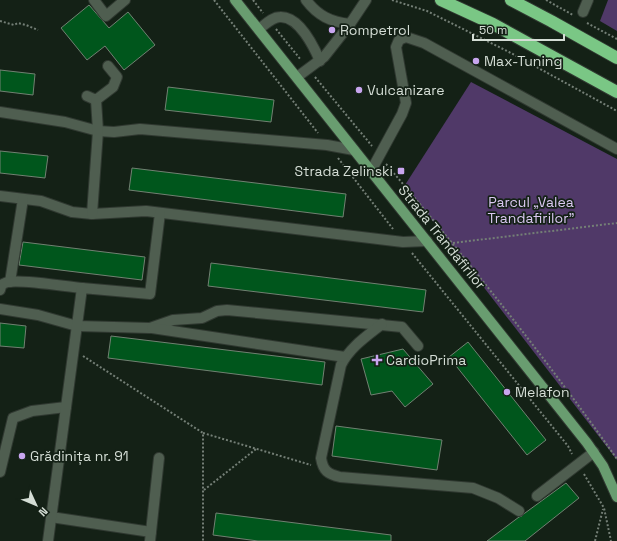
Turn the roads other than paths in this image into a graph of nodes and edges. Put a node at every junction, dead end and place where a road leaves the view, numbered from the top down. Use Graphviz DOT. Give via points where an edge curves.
graph roads {
  1 [pos="94,0"];
  2 [pos="126,0"];
  3 [pos="235,0"];
  4 [pos="306,0"];
  5 [pos="366,0"];
  6 [pos="441,0"];
  7 [pos="511,0"];
  8 [pos="588,0"];
  9 [pos="583,12"];
  10 [pos="350,24"];
  11 [pos="259,29"];
  12 [pos="617,58"];
  13 [pos="320,61"];
  14 [pos="108,66"];
  15 [pos="297,77"];
  16 [pos="617,92"];
  17 [pos="0,112"];
  18 [pos="98,131"];
  19 [pos="617,149"];
  20 [pos="354,150"];
  21 [pos="371,171"];
  22 [pos="0,196"];
  23 [pos="23,199"];
  24 [pos="160,213"];
  25 [pos="92,214"];
  26 [pos="427,241"];
  27 [pos="10,282"];
  28 [pos="82,288"];
  29 [pos="0,290"];
  30 [pos="0,310"];
  31 [pos="382,324"];
  32 [pos="77,326"];
  33 [pos="150,328"];
  34 [pos="418,346"];
  35 [pos="345,357"];
  36 [pos="66,407"];
  37 [pos="594,452"];
  38 [pos="159,458"];
  39 [pos="0,472"];
  40 [pos="537,496"];
  41 [pos="617,497"];
  42 [pos="519,511"];
  43 [pos="51,517"];
  44 [pos="150,537"];
  45 [pos="48,541"];
  1 -- 2 [label="lane" via="106,16"];
  3 -- 11 [label="main road, Strada Trandafirilor"];
  4 -- 10 [label="lane" via="325,18 337,23"];
  5 -- 10 [label="lane"];
  6 -- 16 [label="highway" via="493,24"];
  7 -- 12 [label="highway"];
  8 -- 9 [label="lane"];
  10 -- 13 [label="lane"];
  11 -- 13 [label="lane" via="274,18 289,19 308,36"];
  11 -- 15 [label="main road, Strada Trandafirilor"];
  13 -- 15 [label="lane"];
  14 -- 18 [label="lane" via="117,77 113,87 92,98"];
  15 -- 20 [label="main road, Strada Trandafirilor"];
  17 -- 18 [label="lane" via="65,122"];
  18 -- 20 [label="lane" via="140,129 327,145"];
  18 -- 25 [label="lane"];
  19 -- 21 [label="lane" via="424,43 406,37 399,40 396,47 406,103"];
  20 -- 21 [label="main road, Strada Trandafirilor"];
  21 -- 26 [label="main road, Strada Trandafirilor"];
  22 -- 23 [label="lane"];
  23 -- 25 [label="lane" via="41,201 72,212"];
  23 -- 27 [label="lane"];
  24 -- 25 [label="lane" via="146,211"];
  24 -- 26 [label="lane" via="403,242"];
  24 -- 28 [label="lane" via="150,294"];
  26 -- 37 [label="main road, Strada Trandafirilor"];
  27 -- 28 [label="lane"];
  27 -- 29 [label="lane" via="2,284"];
  28 -- 32 [label="lane"];
  30 -- 32 [label="lane" via="38,315"];
  31 -- 33 [label="lane" via="227,310 213,312 202,318 173,320"];
  31 -- 34 [label="lane" via="402,327"];
  31 -- 35 [label="lane"];
  32 -- 33 [label="lane"];
  32 -- 36 [label="lane"];
  33 -- 35 [label="lane"];
  35 -- 42 [label="lane" via="338,377 321,458 328,474 473,488 498,498"];
  36 -- 39 [label="lane" via="32,411 13,418"];
  36 -- 43 [label="lane"];
  37 -- 40 [label="lane"];
  37 -- 41 [label="main road, Strada Trandafirilor"];
  38 -- 44 [label="lane"];
  43 -- 44 [label="lane"];
  43 -- 45 [label="lane"];
}
